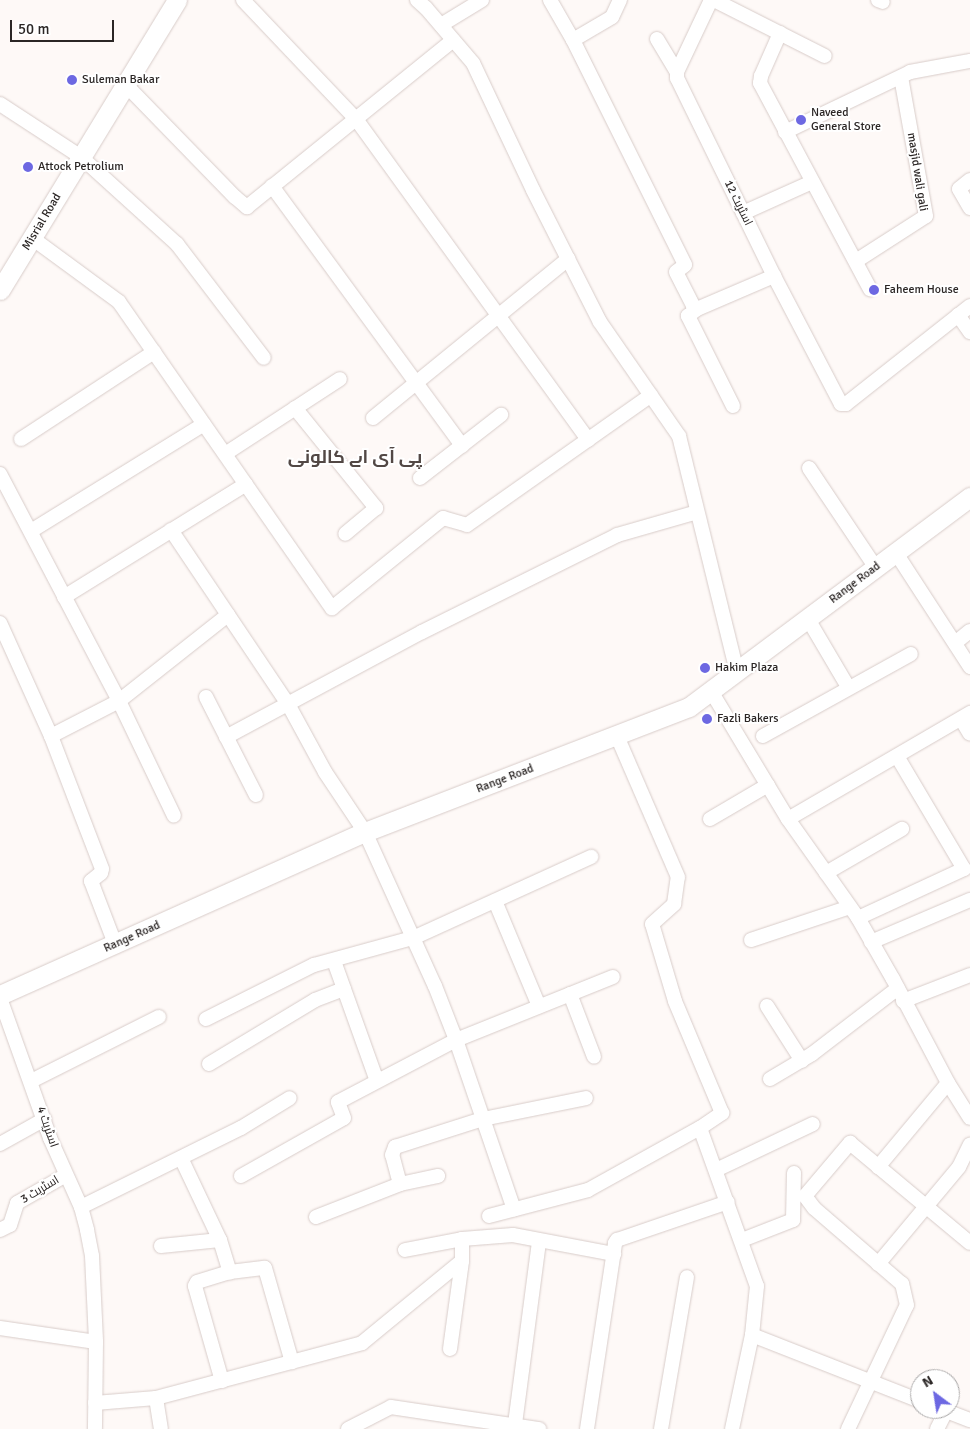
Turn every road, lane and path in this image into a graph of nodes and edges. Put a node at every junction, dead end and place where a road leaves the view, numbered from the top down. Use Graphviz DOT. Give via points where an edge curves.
graph roads {
  1 [pos="243,0"];
  2 [pos="417,0"];
  3 [pos="482,0"];
  4 [pos="550,0"];
  5 [pos="620,0"];
  6 [pos="712,0"];
  7 [pos="174,2"];
  8 [pos="441,25"];
  9 [pos="780,34"];
  10 [pos="657,39"];
  11 [pos="453,40"];
  12 [pos="573,40"];
  13 [pos="826,56"];
  14 [pos="970,61"];
  15 [pos="677,72"];
  16 [pos="901,77"];
  17 [pos="125,84"];
  18 [pos="0,104"];
  19 [pos="356,119"];
  20 [pos="785,132"];
  21 [pos="81,157"];
  22 [pos="970,180"];
  23 [pos="812,182"];
  24 [pos="272,186"];
  25 [pos="970,208"];
  26 [pos="743,213"];
  27 [pos="32,238"];
  28 [pos="568,259"];
  29 [pos="856,262"];
  30 [pos="774,276"];
  31 [pos="870,289"];
  32 [pos="0,290"];
  33 [pos="970,306"];
  34 [pos="698,309"];
  35 [pos="958,315"];
  36 [pos="497,316"];
  37 [pos="970,332"];
  38 [pos="154,352"];
  39 [pos="264,358"];
  40 [pos="340,379"];
  41 [pos="416,383"];
  42 [pos="651,395"];
  43 [pos="733,406"];
  44 [pos="295,408"];
  45 [pos="501,415"];
  46 [pos="373,418"];
  47 [pos="204,424"];
  48 [pos="21,439"];
  49 [pos="588,440"];
  50 [pos="462,446"];
  51 [pos="225,454"];
  52 [pos="809,468"];
  53 [pos="0,474"];
  54 [pos="420,478"];
  55 [pos="246,484"];
  56 [pos="969,499"];
  57 [pos="696,512"];
  58 [pos="171,530"];
  59 [pos="31,531"];
  60 [pos="345,534"];
  61 [pos="896,552"];
  62 [pos="876,568"];
  63 [pos="64,597"];
  64 [pos="228,615"];
  65 [pos="808,619"];
  66 [pos="0,623"];
  67 [pos="970,631"];
  68 [pos="955,643"];
  69 [pos="911,654"];
  70 [pos="970,666"];
  71 [pos="737,672"];
  72 [pos="848,687"];
  73 [pos="711,691"];
  74 [pos="206,697"];
  75 [pos="119,701"];
  76 [pos="288,704"];
  77 [pos="965,716"];
  78 [pos="970,734"];
  79 [pos="51,736"];
  80 [pos="617,736"];
  81 [pos="763,736"];
  82 [pos="226,737"];
  83 [pos="897,756"];
  84 [pos="768,786"];
  85 [pos="256,795"];
  86 [pos="174,816"];
  87 [pos="710,819"];
  88 [pos="788,819"];
  89 [pos="902,829"];
  90 [pos="365,832"];
  91 [pos="591,858"];
  92 [pos="826,873"];
  93 [pos="970,900"];
  94 [pos="495,901"];
  95 [pos="854,913"];
  96 [pos="413,938"];
  97 [pos="751,940"];
  98 [pos="871,942"];
  99 [pos="115,944"];
  100 [pos="334,960"];
  101 [pos="970,975"];
  102 [pos="613,977"];
  103 [pos="344,989"];
  104 [pos="570,994"];
  105 [pos="901,994"];
  106 [pos="0,996"];
  107 [pos="539,1006"];
  108 [pos="767,1006"];
  109 [pos="159,1017"];
  110 [pos="206,1019"];
  111 [pos="456,1040"];
  112 [pos="594,1056"];
  113 [pos="802,1061"];
  114 [pos="209,1064"];
  115 [pos="770,1079"];
  116 [pos="31,1081"];
  117 [pos="377,1081"];
  118 [pos="948,1082"];
  119 [pos="290,1098"];
  120 [pos="586,1098"];
  121 [pos="970,1118"];
  122 [pos="45,1119"];
  123 [pos="483,1119"];
  124 [pos="813,1124"];
  125 [pos="700,1128"];
  126 [pos="0,1144"];
  127 [pos="970,1144"];
  128 [pos="181,1158"];
  129 [pos="878,1167"];
  130 [pos="716,1170"];
  131 [pos="794,1173"];
  132 [pos="66,1174"];
  133 [pos="241,1176"];
  134 [pos="438,1176"];
  135 [pos="400,1184"];
  136 [pos="728,1202"];
  137 [pos="81,1207"];
  138 [pos="927,1208"];
  139 [pos="514,1209"];
  140 [pos="489,1216"];
  141 [pos="316,1217"];
  142 [pos="0,1230"];
  143 [pos="462,1239"];
  144 [pos="220,1240"];
  145 [pos="742,1240"];
  146 [pos="539,1241"];
  147 [pos="970,1243"];
  148 [pos="161,1246"];
  149 [pos="405,1250"];
  150 [pos="614,1254"];
  151 [pos="462,1261"];
  152 [pos="878,1264"];
  153 [pos="230,1272"];
  154 [pos="687,1277"];
  155 [pos="0,1328"];
  156 [pos="752,1335"];
  157 [pos="96,1342"];
  158 [pos="450,1349"];
  159 [pos="292,1362"];
  160 [pos="222,1381"];
  161 [pos="872,1382"];
  162 [pos="910,1397"];
  163 [pos="156,1398"];
  164 [pos="95,1402"];
  165 [pos="515,1424"];
  166 [pos="94,1429"];
  167 [pos="161,1429"];
  168 [pos="348,1429"];
  169 [pos="539,1429"];
  170 [pos="587,1429"];
  171 [pos="661,1429"];
  172 [pos="732,1429"];
  173 [pos="848,1429"];
  1 -- 19 [label="street"];
  2 -- 8 [label="street"];
  3 -- 8 [label="street"];
  4 -- 12 [label="street"];
  5 -- 12 [label="street" via="612,17"];
  6 -- 9 [label="street"];
  6 -- 15 [label="street"];
  7 -- 17 [label="main road, Misrial Road"];
  8 -- 11 [label="street"];
  9 -- 13 [label="street"];
  9 -- 20 [label="street" via="760,83"];
  10 -- 15 [label="street, اسٹریٹ 12"];
  11 -- 19 [label="street"];
  11 -- 28 [label="street" via="473,64"];
  12 -- 34 [label="street" via="685,265 676,272 693,306"];
  14 -- 16 [label="street" via="910,72"];
  15 -- 26 [label="street, اسٹریٹ 12" via="677,78"];
  16 -- 20 [label="street"];
  16 -- 29 [label="street, masjid wali gali" via="926,216"];
  17 -- 21 [label="main road, Misrial Road"];
  17 -- 24 [label="street" via="247,207"];
  18 -- 21 [label="street"];
  19 -- 24 [label="street"];
  19 -- 36 [label="street"];
  20 -- 23 [label="street"];
  21 -- 27 [label="main road, Misrial Road"];
  21 -- 39 [label="street" via="177,244"];
  22 -- 25 [label="street" via="959,189"];
  23 -- 26 [label="street"];
  23 -- 29 [label="street"];
  24 -- 41 [label="street"];
  26 -- 30 [label="street, اسٹریٹ 12"];
  27 -- 32 [label="main road, Misrial Road"];
  27 -- 38 [label="street" via="119,302"];
  28 -- 36 [label="street"];
  28 -- 42 [label="street" via="600,322"];
  29 -- 31 [label="street"];
  30 -- 34 [label="street"];
  30 -- 35 [label="street, اسٹریٹ 12" via="841,404 846,404"];
  33 -- 35 [label="street"];
  34 -- 43 [label="street" via="690,313 690,320"];
  35 -- 37 [label="street"];
  36 -- 41 [label="street"];
  36 -- 49 [label="street"];
  38 -- 47 [label="street"];
  38 -- 48 [label="street"];
  40 -- 44 [label="street"];
  41 -- 46 [label="street"];
  41 -- 50 [label="street"];
  42 -- 49 [label="street"];
  42 -- 57 [label="street" via="679,436"];
  44 -- 51 [label="street"];
  44 -- 60 [label="street" via="376,508"];
  45 -- 50 [label="street"];
  47 -- 51 [label="street"];
  47 -- 59 [label="street"];
  49 -- 55 [label="street" via="467,525 444,518 332,608"];
  50 -- 54 [label="street"];
  51 -- 55 [label="street"];
  52 -- 62 [label="street"];
  53 -- 59 [label="street"];
  55 -- 58 [label="street"];
  56 -- 61 [label="main road, Range Road"];
  57 -- 71 [label="street"];
  57 -- 76 [label="street" via="617,535 422,632"];
  58 -- 63 [label="street"];
  58 -- 64 [label="street"];
  59 -- 63 [label="street"];
  61 -- 62 [label="main road, Range Road"];
  61 -- 68 [label="street"];
  62 -- 65 [label="main road, Range Road"];
  63 -- 75 [label="street"];
  64 -- 75 [label="street"];
  64 -- 76 [label="street"];
  65 -- 71 [label="main road, Range Road"];
  65 -- 72 [label="street"];
  66 -- 79 [label="street"];
  67 -- 68 [label="street"];
  68 -- 70 [label="street"];
  69 -- 72 [label="street"];
  71 -- 73 [label="main road, Range Road"];
  72 -- 81 [label="street"];
  73 -- 80 [label="main road, Range Road" via="689,707"];
  73 -- 84 [label="street"];
  74 -- 82 [label="street"];
  75 -- 79 [label="street"];
  75 -- 86 [label="street"];
  76 -- 82 [label="street"];
  76 -- 90 [label="street" via="325,772"];
  77 -- 78 [label="street"];
  77 -- 83 [label="street"];
  79 -- 99 [label="street" via="102,869 91,881"];
  80 -- 90 [label="main road, Range Road"];
  80 -- 125 [label="street" via="678,877 674,904 652,924 674,1001 722,1113"];
  82 -- 85 [label="street"];
  83 -- 88 [label="street"];
  83 -- 95 [label="street" via="964,869"];
  84 -- 87 [label="street"];
  84 -- 88 [label="street"];
  88 -- 92 [label="street"];
  89 -- 92 [label="street"];
  90 -- 96 [label="street"];
  90 -- 99 [label="main road, Range Road"];
  91 -- 94 [label="street"];
  92 -- 95 [label="street"];
  93 -- 98 [label="street"];
  94 -- 96 [label="street"];
  94 -- 107 [label="street"];
  95 -- 97 [label="street"];
  95 -- 98 [label="street"];
  96 -- 100 [label="street"];
  96 -- 111 [label="street"];
  98 -- 105 [label="street"];
  99 -- 106 [label="main road, Range Road"];
  100 -- 103 [label="street"];
  100 -- 110 [label="street" via="314,965"];
  101 -- 105 [label="street"];
  102 -- 104 [label="street"];
  103 -- 114 [label="street" via="315,1000"];
  103 -- 117 [label="street"];
  104 -- 107 [label="street"];
  104 -- 112 [label="street"];
  105 -- 113 [label="street"];
  105 -- 118 [label="street"];
  106 -- 116 [label="street, اسٹریٹ 4"];
  107 -- 111 [label="street"];
  108 -- 113 [label="street"];
  109 -- 116 [label="street"];
  111 -- 117 [label="street"];
  111 -- 123 [label="street"];
  113 -- 115 [label="street"];
  116 -- 122 [label="street, اسٹریٹ 4"];
  117 -- 133 [label="street" via="338,1102 344,1118"];
  118 -- 121 [label="street"];
  118 -- 129 [label="street"];
  119 -- 128 [label="street" via="241,1128"];
  120 -- 123 [label="street"];
  122 -- 126 [label="street"];
  122 -- 132 [label="street, اسٹریٹ 4"];
  123 -- 135 [label="street" via="395,1147 392,1155"];
  123 -- 139 [label="street"];
  124 -- 130 [label="street"];
  125 -- 130 [label="street"];
  125 -- 139 [label="street" via="588,1190"];
  127 -- 138 [label="street" via="959,1167"];
  128 -- 137 [label="street"];
  128 -- 144 [label="street"];
  129 -- 138 [label="street"];
  129 -- 152 [label="street" via="850,1143 805,1196 814,1208"];
  130 -- 136 [label="street"];
  131 -- 145 [label="street" via="792,1220"];
  132 -- 137 [label="street, اسٹریٹ 4"];
  132 -- 142 [label="street, اسٹریٹ 3" via="17,1204 10,1225"];
  134 -- 135 [label="street"];
  135 -- 141 [label="street"];
  136 -- 145 [label="street"];
  136 -- 150 [label="street" via="617,1240"];
  137 -- 157 [label="street, اسٹریٹ 4" via="92,1256"];
  138 -- 147 [label="street"];
  138 -- 152 [label="street"];
  139 -- 140 [label="street"];
  143 -- 146 [label="street" via="513,1235"];
  143 -- 149 [label="street"];
  143 -- 151 [label="street"];
  144 -- 148 [label="street"];
  144 -- 153 [label="street"];
  145 -- 156 [label="street" via="758,1286"];
  146 -- 150 [label="street"];
  146 -- 165 [label="street"];
  150 -- 170 [label="street"];
  151 -- 158 [label="street"];
  151 -- 159 [label="street" via="362,1344"];
  152 -- 161 [label="street" via="902,1284 907,1305"];
  153 -- 159 [label="street" via="265,1268"];
  153 -- 160 [label="street" via="197,1282 195,1286"];
  154 -- 171 [label="street"];
  155 -- 157 [label="street"];
  156 -- 161 [label="street"];
  156 -- 172 [label="street"];
  157 -- 164 [label="street, اسٹریٹ 4"];
  159 -- 160 [label="street"];
  160 -- 163 [label="street"];
  161 -- 162 [label="street"];
  161 -- 173 [label="street"];
  163 -- 164 [label="street"];
  163 -- 167 [label="street"];
  164 -- 166 [label="street, اسٹریٹ 4"];
  165 -- 168 [label="street" via="391,1407"];
  165 -- 169 [label="street"];
}
